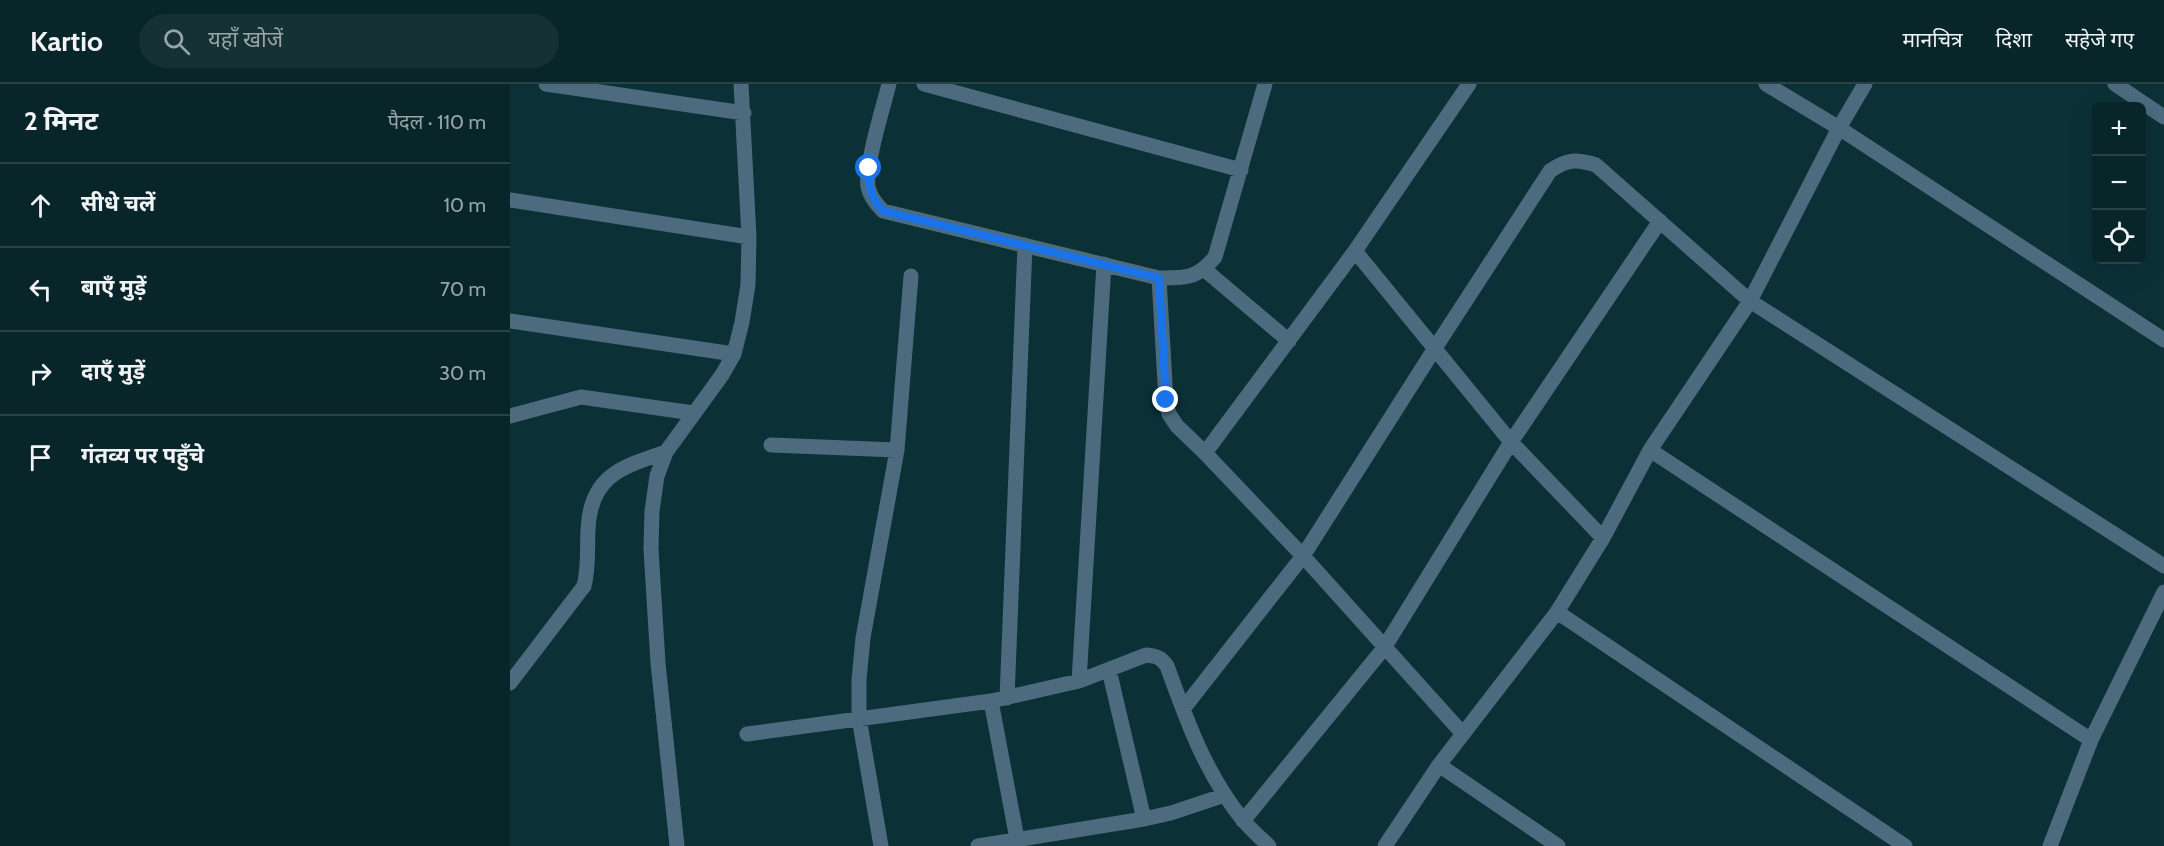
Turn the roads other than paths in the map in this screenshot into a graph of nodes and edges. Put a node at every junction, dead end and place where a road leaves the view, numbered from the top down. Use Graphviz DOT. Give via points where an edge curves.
graph roads {
  1 [pos="546,84"];
  2 [pos="741,84"];
  3 [pos="889,84"];
  4 [pos="924,84"];
  5 [pos="1265,84"];
  6 [pos="1469,84"];
  7 [pos="1766,84"];
  8 [pos="1865,84"];
  9 [pos="2115,84"];
  10 [pos="744,113"];
  11 [pos="2164,117"];
  12 [pos="1839,128"];
  13 [pos="1241,170"];
  14 [pos="510,200"];
  15 [pos="1660,221"];
  16 [pos="749,237"];
  17 [pos="1026,246"];
  18 [pos="1355,251"];
  19 [pos="1104,264"];
  20 [pos="1205,270"];
  21 [pos="911,276"];
  22 [pos="1159,278"];
  23 [pos="1750,301"];
  24 [pos="510,321"];
  25 [pos="2164,340"];
  26 [pos="1288,341"];
  27 [pos="1435,348"];
  28 [pos="734,354"];
  29 [pos="693,413"];
  30 [pos="510,416"];
  31 [pos="1511,442"];
  32 [pos="771,445"];
  33 [pos="897,450"];
  34 [pos="1650,450"];
  35 [pos="666,452"];
  36 [pos="1205,453"];
  37 [pos="1603,538"];
  38 [pos="1303,556"];
  39 [pos="2164,566"];
  40 [pos="2164,591"];
  41 [pos="1557,612"];
  42 [pos="1384,648"];
  43 [pos="1109,670"];
  44 [pos="1080,681"];
  45 [pos="510,682"];
  46 [pos="1007,698"];
  47 [pos="991,701"];
  48 [pos="1183,710"];
  49 [pos="859,718"];
  50 [pos="747,734"];
  51 [pos="1463,734"];
  52 [pos="2091,740"];
  53 [pos="1439,765"];
  54 [pos="1225,795"];
  55 [pos="1144,819"];
  56 [pos="1243,821"];
  57 [pos="1017,839"];
  58 [pos="677,846"];
  59 [pos="881,846"];
  60 [pos="978,846"];
  61 [pos="1269,846"];
  62 [pos="1385,846"];
  63 [pos="1558,846"];
  64 [pos="1905,846"];
  65 [pos="2050,846"];
  1 -- 10 [label="street"];
  2 -- 10 [label="street"];
  3 -- 17 [label="street" via="869,168 868,186 873,201 883,211"];
  4 -- 13 [label="street"];
  5 -- 13 [label="street"];
  6 -- 18 [label="street"];
  7 -- 12 [label="street"];
  8 -- 12 [label="street"];
  9 -- 11 [label="street"];
  10 -- 16 [label="street"];
  12 -- 23 [label="street"];
  12 -- 25 [label="street"];
  13 -- 20 [label="street" via="1215,257"];
  14 -- 16 [label="street"];
  15 -- 23 [label="street"];
  15 -- 27 [label="street" via="1596,165 1582,160 1564,162 1550,171"];
  15 -- 31 [label="street"];
  16 -- 28 [label="street" via="748,285"];
  17 -- 19 [label="street"];
  17 -- 46 [label="street"];
  18 -- 26 [label="street"];
  18 -- 27 [label="street"];
  19 -- 22 [label="street"];
  19 -- 44 [label="street"];
  20 -- 22 [label="street" via="1187,278"];
  20 -- 26 [label="street"];
  21 -- 33 [label="street"];
  22 -- 36 [label="street" via="1169,414"];
  23 -- 34 [label="street"];
  23 -- 39 [label="street"];
  24 -- 28 [label="street"];
  26 -- 36 [label="street"];
  27 -- 31 [label="street"];
  27 -- 38 [label="street"];
  28 -- 29 [label="street"];
  29 -- 30 [label="street" via="581,397"];
  29 -- 35 [label="street"];
  31 -- 37 [label="street"];
  31 -- 42 [label="street"];
  32 -- 33 [label="street"];
  33 -- 49 [label="street" via="863,638"];
  34 -- 37 [label="street"];
  34 -- 52 [label="street"];
  35 -- 45 [label="street" via="623,468 595,494 590,509 584,586"];
  35 -- 58 [label="street" via="657,476 651,549"];
  36 -- 38 [label="street"];
  37 -- 41 [label="street"];
  38 -- 42 [label="street"];
  38 -- 48 [label="street"];
  40 -- 52 [label="street"];
  41 -- 51 [label="street"];
  41 -- 64 [label="street"];
  42 -- 51 [label="street"];
  42 -- 56 [label="street"];
  43 -- 44 [label="street"];
  43 -- 48 [label="street" via="1146,655 1162,659"];
  43 -- 55 [label="street"];
  44 -- 46 [label="street"];
  46 -- 47 [label="street"];
  47 -- 49 [label="street"];
  47 -- 57 [label="street"];
  48 -- 54 [label="street"];
  49 -- 50 [label="street"];
  49 -- 59 [label="street"];
  51 -- 53 [label="street"];
  52 -- 65 [label="street"];
  53 -- 62 [label="street"];
  53 -- 63 [label="street"];
  54 -- 55 [label="street"];
  54 -- 56 [label="street"];
  55 -- 57 [label="street"];
  56 -- 61 [label="street"];
  57 -- 60 [label="street"];
}
